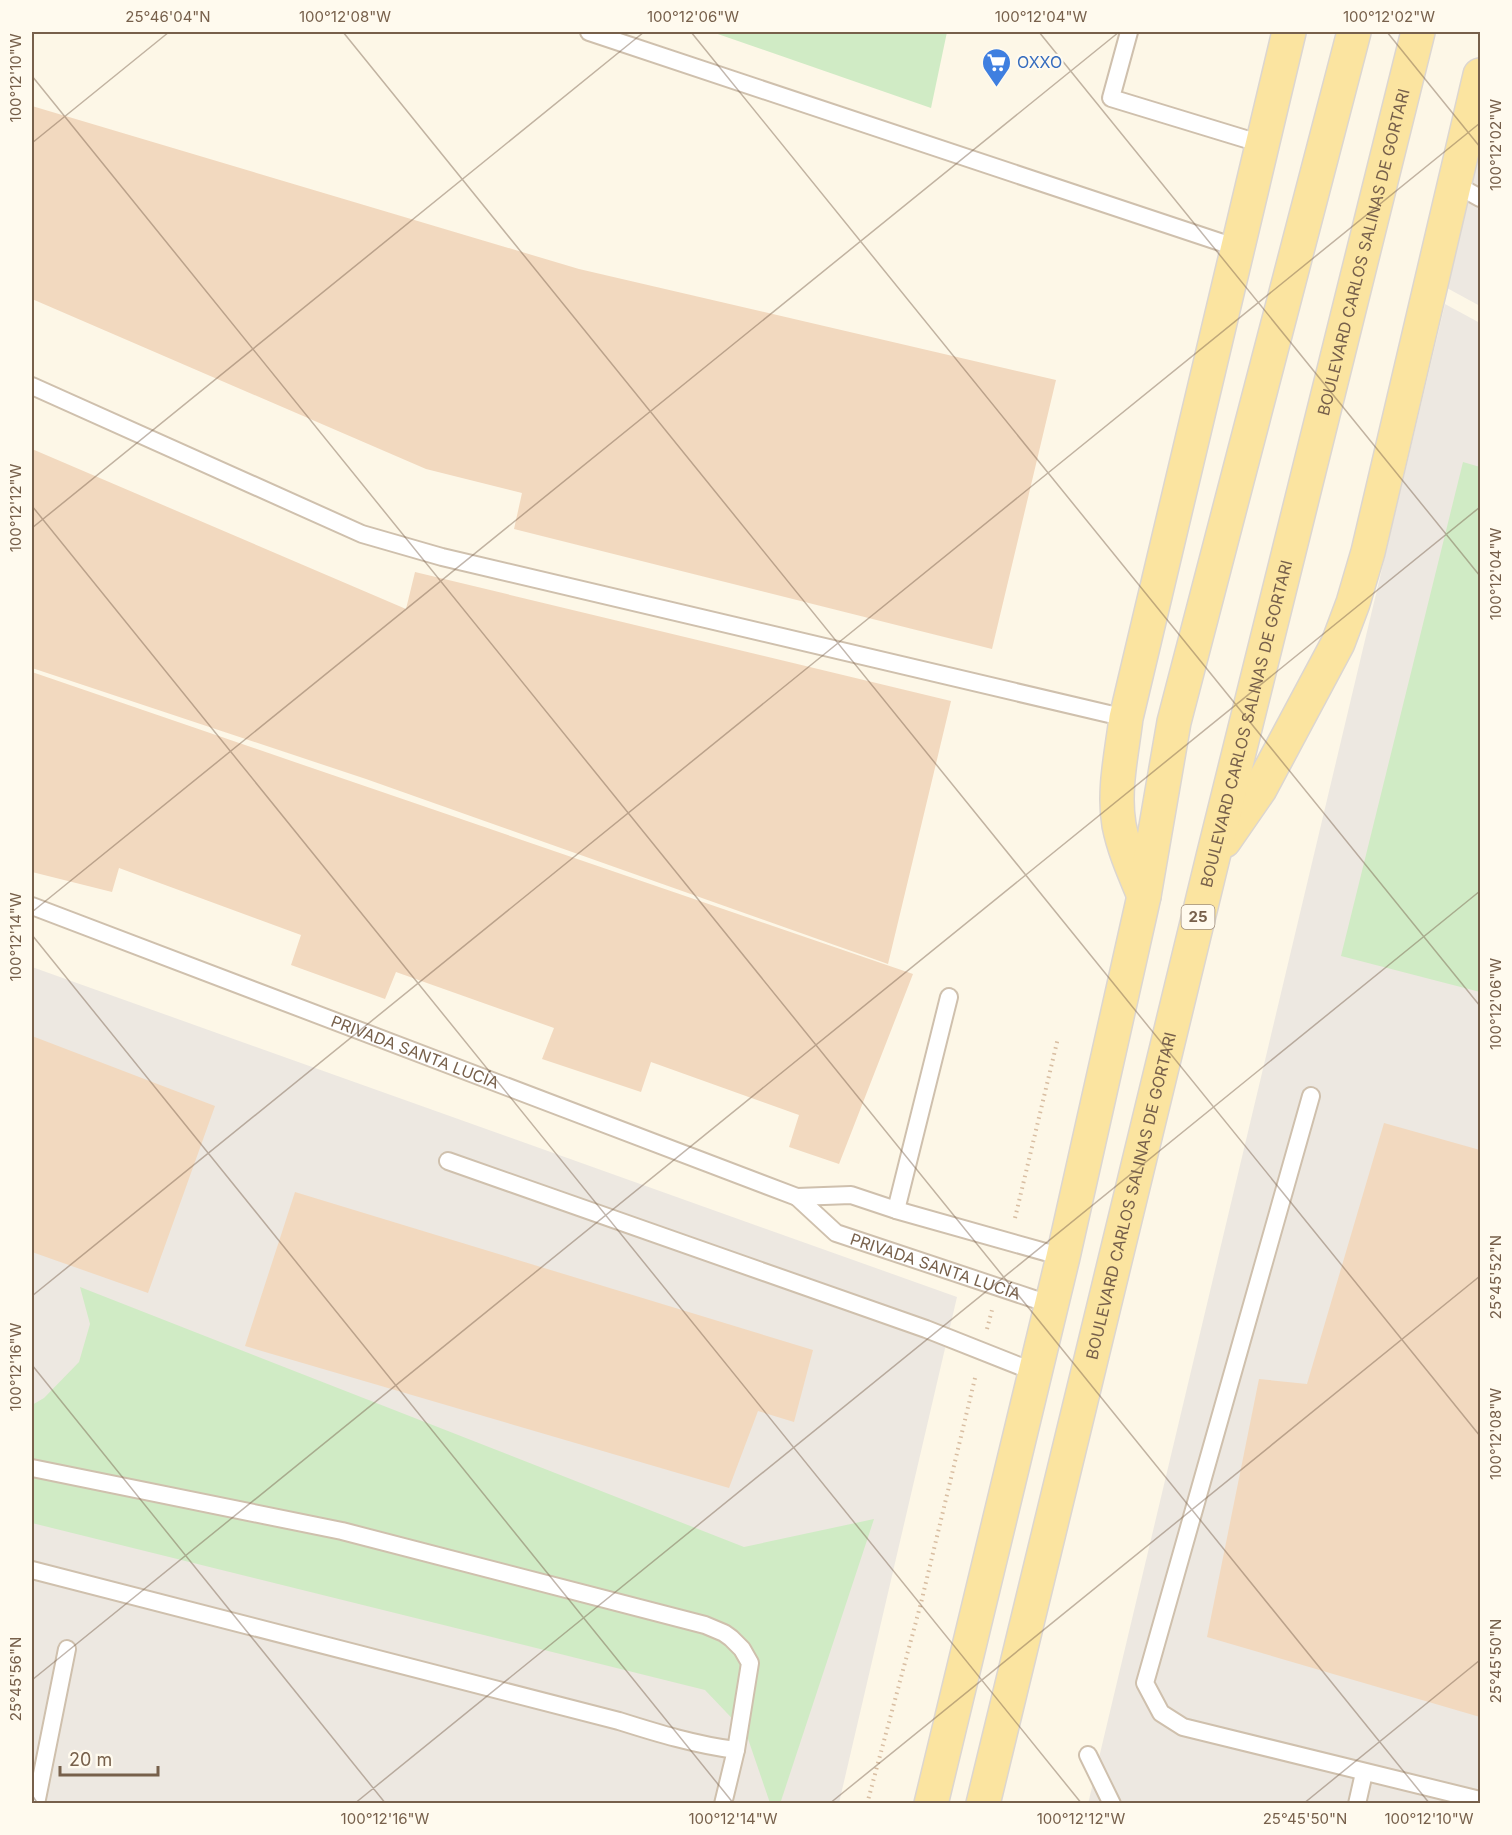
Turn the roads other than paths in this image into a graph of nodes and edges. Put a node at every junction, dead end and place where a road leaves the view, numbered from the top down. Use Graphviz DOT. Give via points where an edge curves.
graph roads {
  1 [pos="589,32"];
  2 [pos="1129,32"];
  3 [pos="1289,32"];
  4 [pos="1354,32"];
  5 [pos="1418,32"];
  6 [pos="1480,75"];
  7 [pos="1262,144"];
  8 [pos="1468,191"];
  9 [pos="1238,248"];
  10 [pos="32,386"];
  11 [pos="1126,718"];
  12 [pos="1213,857"];
  13 [pos="1144,896"];
  14 [pos="32,906"];
  15 [pos="949,997"];
  16 [pos="1311,1096"];
  17 [pos="448,1161"];
  18 [pos="797,1197"];
  19 [pos="896,1210"];
  20 [pos="1063,1257"];
  21 [pos="1052,1305"];
  22 [pos="1037,1373"];
  23 [pos="32,1468"];
  24 [pos="32,1570"];
  25 [pos="67,1648"];
  26 [pos="736,1750"];
  27 [pos="1088,1755"];
  28 [pos="1364,1773"];
  29 [pos="1480,1800"];
  30 [pos="36,1803"];
  31 [pos="723,1803"];
  32 [pos="931,1803"];
  33 [pos="983,1803"];
  34 [pos="1113,1803"];
  35 [pos="1357,1803"];
  1 -- 9 [label="lane"];
  2 -- 7 [label="lane" via="1111,98"];
  3 -- 7 [label="main road"];
  4 -- 13 [label="main road" via="1174,722"];
  5 -- 12 [label="main road, BOULEVARD CARLOS SALINAS DE GORTARI / 25"];
  6 -- 8 [label="main road"];
  7 -- 9 [label="main road"];
  8 -- 12 [label="main road" via="1368,552 1338,643 1260,789"];
  9 -- 11 [label="main road"];
  10 -- 11 [label="lane" via="373,537 442,557"];
  11 -- 13 [label="main road" via="1117,799 1119,824 1125,852"];
  12 -- 33 [label="main road, BOULEVARD CARLOS SALINAS DE GORTARI / 25"];
  13 -- 20 [label="main road"];
  14 -- 18 [label="lane, PRIVADA SANTA LUCÍA"];
  15 -- 19 [label="lane"];
  16 -- 28 [label="lane" via="1145,1683 1161,1713 1183,1727"];
  17 -- 22 [label="lane" via="926,1329"];
  18 -- 19 [label="lane, PRIVADA SANTA LUCÍA" via="851,1195"];
  18 -- 21 [label="lane, PRIVADA SANTA LUCÍA" via="836,1233"];
  19 -- 20 [label="lane, PRIVADA SANTA LUCÍA"];
  20 -- 21 [label="main road"];
  21 -- 22 [label="main road"];
  22 -- 32 [label="main road"];
  23 -- 26 [label="lane" via="342,1531 705,1625 724,1633 750,1663"];
  24 -- 26 [label="lane" via="714,1748"];
  25 -- 30 [label="lane"];
  26 -- 31 [label="lane"];
  27 -- 34 [label="lane"];
  28 -- 29 [label="lane"];
  28 -- 35 [label="lane"];
}
